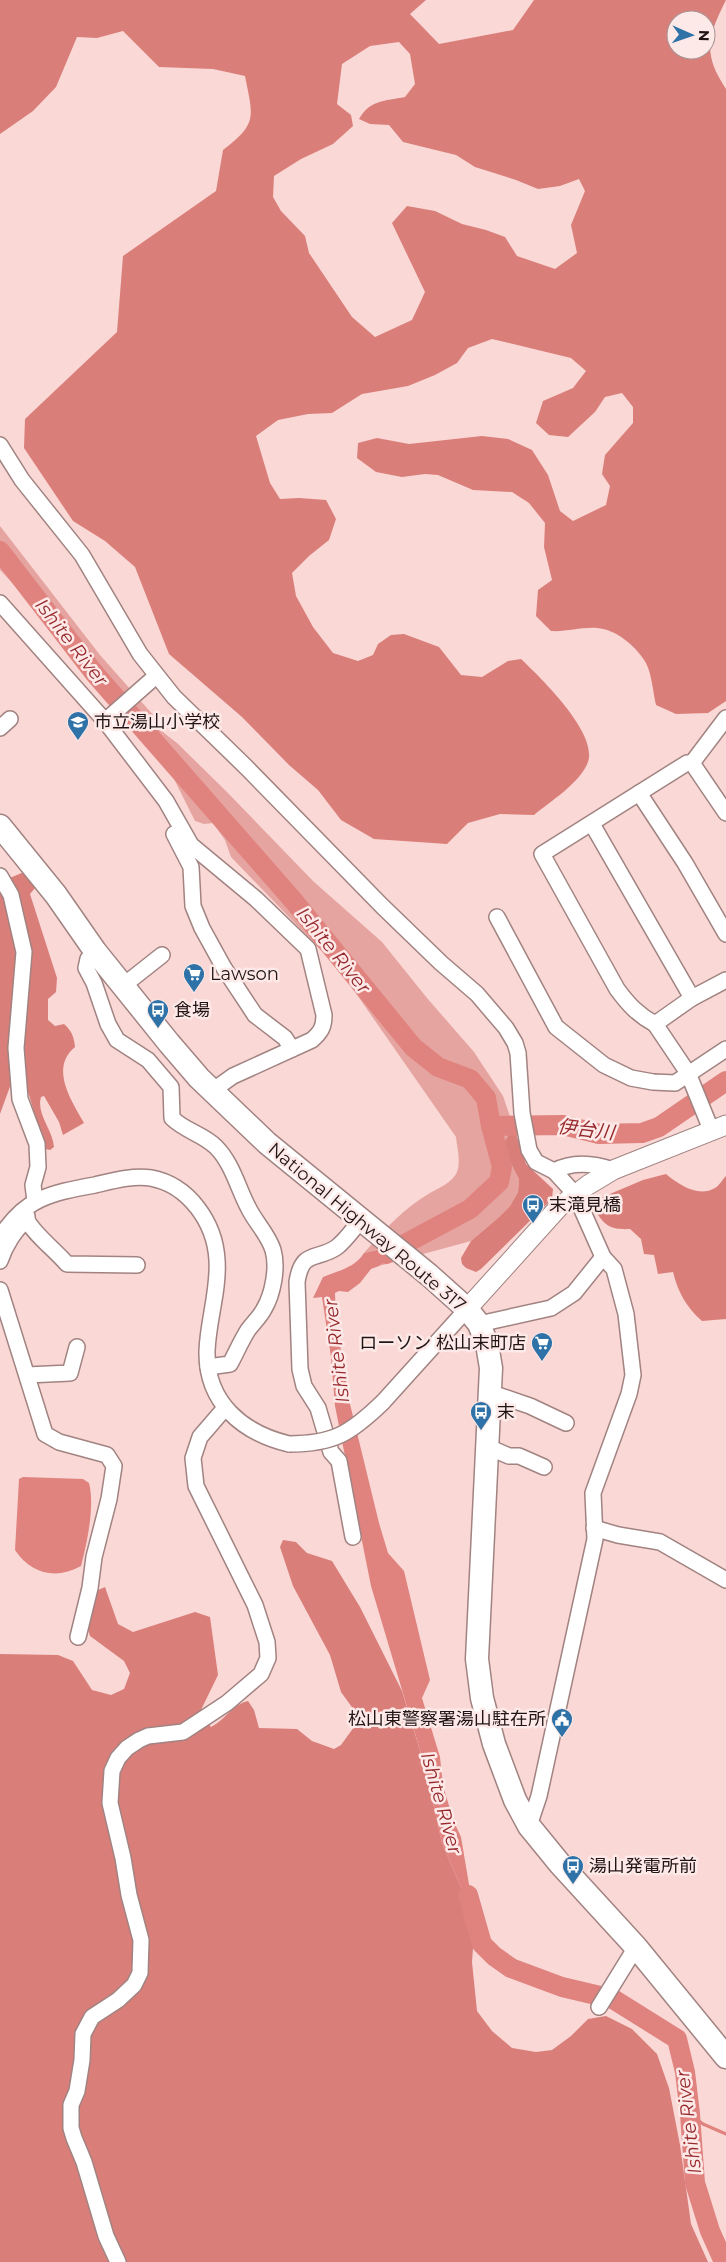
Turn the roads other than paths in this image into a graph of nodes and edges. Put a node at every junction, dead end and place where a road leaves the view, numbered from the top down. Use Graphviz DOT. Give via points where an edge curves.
graph roads {
  1 [pos="0,444"];
  2 [pos="0,603"];
  3 [pos="150,681"];
  4 [pos="109,718"];
  5 [pos="726,718"];
  6 [pos="692,763"];
  7 [pos="148,776"];
  8 [pos="639,793"];
  9 [pos="721,794"];
  10 [pos="726,813"];
  11 [pos="592,824"];
  12 [pos="0,826"];
  13 [pos="0,876"];
  14 [pos="497,917"];
  15 [pos="726,934"];
  16 [pos="95,951"];
  17 [pos="162,956"];
  18 [pos="726,980"];
  19 [pos="124,986"];
  20 [pos="692,998"];
  21 [pos="655,1024"];
  22 [pos="292,1049"];
  23 [pos="726,1049"];
  24 [pos="691,1079"];
  25 [pos="206,1084"];
  26 [pos="171,1087"];
  27 [pos="715,1126"];
  28 [pos="613,1170"];
  29 [pos="554,1171"];
  30 [pos="575,1194"];
  31 [pos="30,1209"];
  32 [pos="365,1223"];
  33 [pos="0,1238"];
  34 [pos="603,1257"];
  35 [pos="0,1261"];
  36 [pos="137,1265"];
  37 [pos="0,1290"];
  38 [pos="473,1317"];
  39 [pos="77,1347"];
  40 [pos="208,1367"];
  41 [pos="27,1375"];
  42 [pos="489,1392"];
  43 [pos="225,1408"];
  44 [pos="566,1422"];
  45 [pos="487,1450"];
  46 [pos="544,1467"];
  47 [pos="594,1528"];
  48 [pos="353,1537"];
  49 [pos="726,1580"];
  50 [pos="78,1638"];
  51 [pos="529,1826"];
  52 [pos="636,1947"];
  53 [pos="599,2007"];
  54 [pos="726,2057"];
  55 [pos="118,2262"];
  1 -- 3 [label="street" via="22,480 82,555 140,654"];
  2 -- 4 [label="street"];
  3 -- 4 [label="street"];
  3 -- 29 [label="street" via="174,697 382,906 491,1008 515,1043 529,1150 536,1162"];
  4 -- 7 [label="street"];
  5 -- 6 [label="street"];
  6 -- 8 [label="street"];
  6 -- 9 [label="street"];
  7 -- 22 [label="street" via="158,806 190,866 193,906 202,928 255,1015 285,1038"];
  7 -- 22 [label="street" via="192,846 256,899 308,949 324,1023 312,1040"];
  8 -- 11 [label="street"];
  8 -- 15 [label="street"];
  9 -- 10 [label="street"];
  11 -- 20 [label="street"];
  11 -- 21 [label="street" via="542,854 617,989 630,1006"];
  12 -- 16 [label="highway, National Highway Route 317" via="56,895"];
  13 -- 31 [label="street" via="11,895 24,952 16,1048 20,1098 37,1144 38,1167"];
  14 -- 24 [label="street" via="556,1028 604,1065 631,1078 675,1083"];
  16 -- 19 [label="highway, National Highway Route 317"];
  16 -- 26 [label="street" via="86,968 108,1024 117,1040 148,1060"];
  17 -- 19 [label="street"];
  18 -- 20 [label="street"];
  19 -- 25 [label="highway, National Highway Route 317" via="168,1043"];
  20 -- 21 [label="street"];
  21 -- 24 [label="street"];
  22 -- 25 [label="street" via="233,1076"];
  23 -- 24 [label="street"];
  24 -- 27 [label="street"];
  25 -- 26 [label="street"];
  25 -- 32 [label="highway, National Highway Route 317" via="267,1143"];
  26 -- 40 [label="street" via="172,1118 180,1127 206,1139 226,1160 248,1208 269,1240 275,1263 265,1308 248,1330 230,1364"];
  27 -- 28 [label="main road"];
  28 -- 29 [label="street" via="598,1165 574,1164"];
  28 -- 30 [label="main road"];
  29 -- 30 [label="street"];
  30 -- 34 [label="street"];
  30 -- 38 [label="main road" via="559,1207"];
  31 -- 33 [label="street" via="19,1212"];
  31 -- 35 [label="street"];
  31 -- 36 [label="street" via="31,1228 67,1264"];
  31 -- 40 [label="street" via="70,1190 132,1178 169,1183 183,1193 199,1209 216,1245 218,1262 207,1351"];
  32 -- 38 [label="highway, National Highway Route 317" via="429,1275"];
  32 -- 48 [label="street" via="339,1246 306,1260 299,1269 297,1282 302,1378 318,1408 331,1452 339,1461"];
  34 -- 38 [label="street" via="574,1293 551,1308"];
  34 -- 47 [label="street" via="614,1269 619,1284 633,1375 594,1493"];
  37 -- 41 [label="street"];
  38 -- 42 [label="highway, National Highway Route 317" via="487,1344 491,1368"];
  38 -- 43 [label="street, bridge" via="362,1423 331,1440 312,1444 272,1440 251,1431"];
  39 -- 41 [label="street" via="70,1373"];
  40 -- 43 [label="street"];
  41 -- 50 [label="street" via="45,1434 59,1442 107,1455 114,1466"];
  42 -- 44 [label="street"];
  42 -- 45 [label="highway, National Highway Route 317"];
  43 -- 55 [label="street" via="200,1437 192,1458 196,1486 255,1605 267,1642 268,1658 261,1674 227,1703 183,1732 139,1740 118,1758 112,1771 110,1803 141,1940 140,1973 134,1986 92,2017 83,2034 77,2091 71,2104 71,2128 96,2209"];
  45 -- 46 [label="street" via="519,1456"];
  45 -- 51 [label="highway, National Highway Route 317" via="478,1633 479,1681 494,1744 515,1800"];
  47 -- 49 [label="street" via="660,1542"];
  47 -- 51 [label="street" via="595,1539 539,1796"];
  51 -- 52 [label="highway, National Highway Route 317"];
  52 -- 53 [label="street"];
  52 -- 54 [label="highway, National Highway Route 317"];
}
